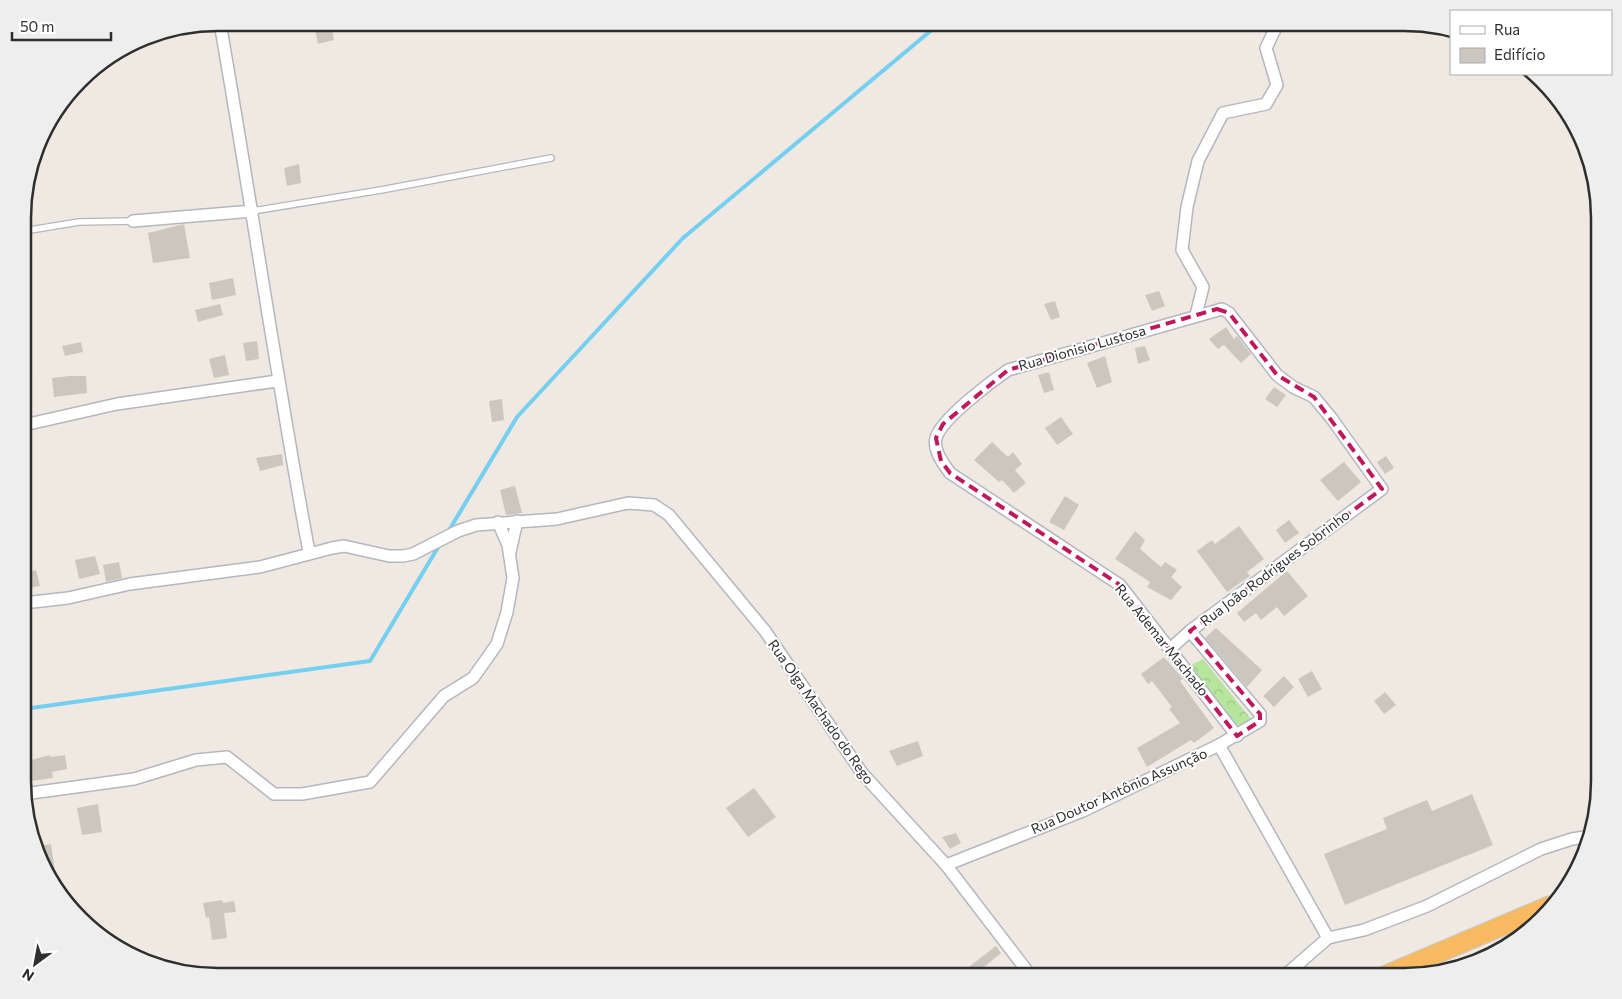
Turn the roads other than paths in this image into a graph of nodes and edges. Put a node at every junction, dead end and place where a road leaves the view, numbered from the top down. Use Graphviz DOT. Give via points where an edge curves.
graph roads {
  1 [pos="222,31"];
  2 [pos="1274,31"];
  3 [pos="551,158"];
  4 [pos="252,211"];
  5 [pos="133,221"];
  6 [pos="31,230"];
  7 [pos="1196,315"];
  8 [pos="277,381"];
  9 [pos="31,423"];
  10 [pos="950,473"];
  11 [pos="1382,488"];
  12 [pos="498,522"];
  13 [pos="517,522"];
  14 [pos="309,552"];
  15 [pos="31,602"];
  16 [pos="1190,631"];
  17 [pos="1170,649"];
  18 [pos="421,723"];
  19 [pos="1238,736"];
  20 [pos="1219,745"];
  21 [pos="32,793"];
  22 [pos="1582,837"];
  23 [pos="946,865"];
  24 [pos="1538,911"];
  25 [pos="1328,938"];
  26 [pos="1024,968"];
  27 [pos="1294,968"];
  28 [pos="1403,968"];
  1 -- 4 [label="street"];
  2 -- 7 [label="street" via="1266,48 1277,86 1266,104 1223,113 1198,161 1187,208 1182,250 1203,287"];
  3 -- 4 [label="lane"];
  4 -- 5 [label="street"];
  4 -- 8 [label="street"];
  5 -- 6 [label="lane" via="79,222"];
  7 -- 10 [label="street, Rua Dionisio Lustosa" via="1008,370 944,424 936,438 937,450"];
  7 -- 11 [label="street, Rua Dionisio Lustosa" via="1217,309 1231,315 1277,375 1314,398"];
  8 -- 9 [label="street" via="108,406"];
  8 -- 14 [label="street"];
  10 -- 17 [label="street, Rua Ademar Machado" via="1120,585"];
  11 -- 16 [label="street, Rua João Rodrigues Sobrinho"];
  12 -- 13 [label="street, Rua Olga Machado do Rego"];
  12 -- 14 [label="street, Rua Olga Machado do Rego" via="458,531 403,556 344,546"];
  12 -- 21 [label="street" via="508,545 513,578 497,644 473,678 444,696 370,782 302,794 274,794 227,757 196,760 134,779"];
  13 -- 18 [label="street" via="510,553 517,600 493,648 487,670 436,707"];
  13 -- 23 [label="street, Rua Olga Machado do Rego" via="557,519 628,503 654,505 669,514 765,631 862,773"];
  14 -- 15 [label="street, Rua Olga Machado do Rego" via="260,567 130,584 68,598"];
  16 -- 17 [label="street, Rua João Rodrigues Sobrinho"];
  16 -- 19 [label="street, Rua Doutor Antônio Assunção" via="1260,714 1260,721"];
  17 -- 19 [label="street, Rua Ademar Machado"];
  19 -- 20 [label="street, Rua Doutor Antônio Assunção"];
  20 -- 23 [label="street, Rua Doutor Antônio Assunção" via="1083,811"];
  20 -- 25 [label="street"];
  22 -- 25 [label="street" via="1541,849 1427,906 1364,930"];
  23 -- 26 [label="street, Rua Olga Machado do Rego"];
  24 -- 28 [label="highway"];
  25 -- 27 [label="street"];
}
